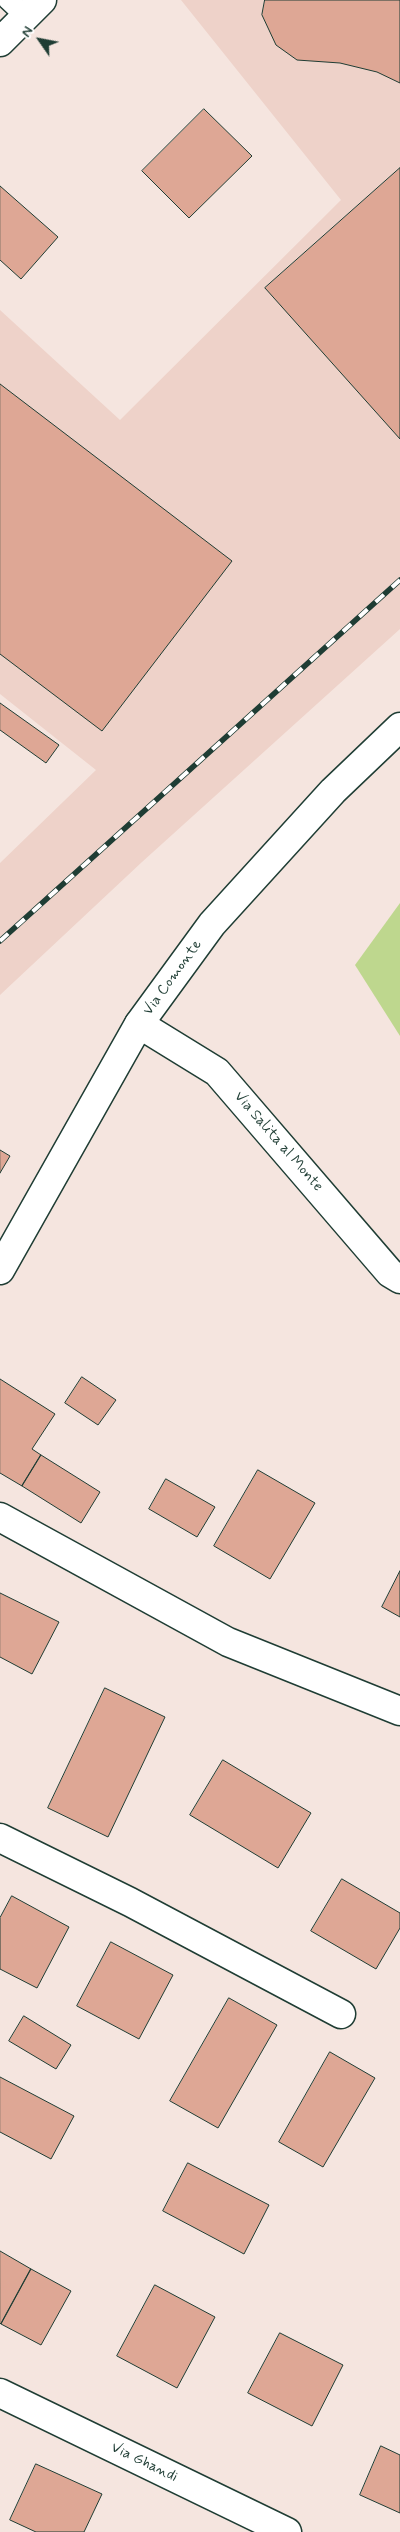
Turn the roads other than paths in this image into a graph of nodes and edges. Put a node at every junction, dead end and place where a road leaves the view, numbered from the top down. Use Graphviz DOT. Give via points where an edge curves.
graph roads {
  1 [pos="25,5"];
  2 [pos="0,42"];
  3 [pos="400,727"];
  4 [pos="139,1024"];
  5 [pos="0,1270"];
  6 [pos="400,1279"];
  7 [pos="0,1517"];
  8 [pos="400,1711"];
  9 [pos="0,1838"];
  10 [pos="341,2014"];
  11 [pos="0,2393"];
  12 [pos="287,2532"];
  1 -- 2 [label="street"];
  3 -- 4 [label="street, Via Comonte" via="333,791 212,924"];
  4 -- 5 [label="street, Via Comonte"];
  4 -- 6 [label="street, Via Salita al Monte" via="217,1072 390,1273"];
  7 -- 8 [label="street" via="228,1642"];
  9 -- 10 [label="street" via="130,1902"];
  11 -- 12 [label="street, Via Ghandi"];
}
